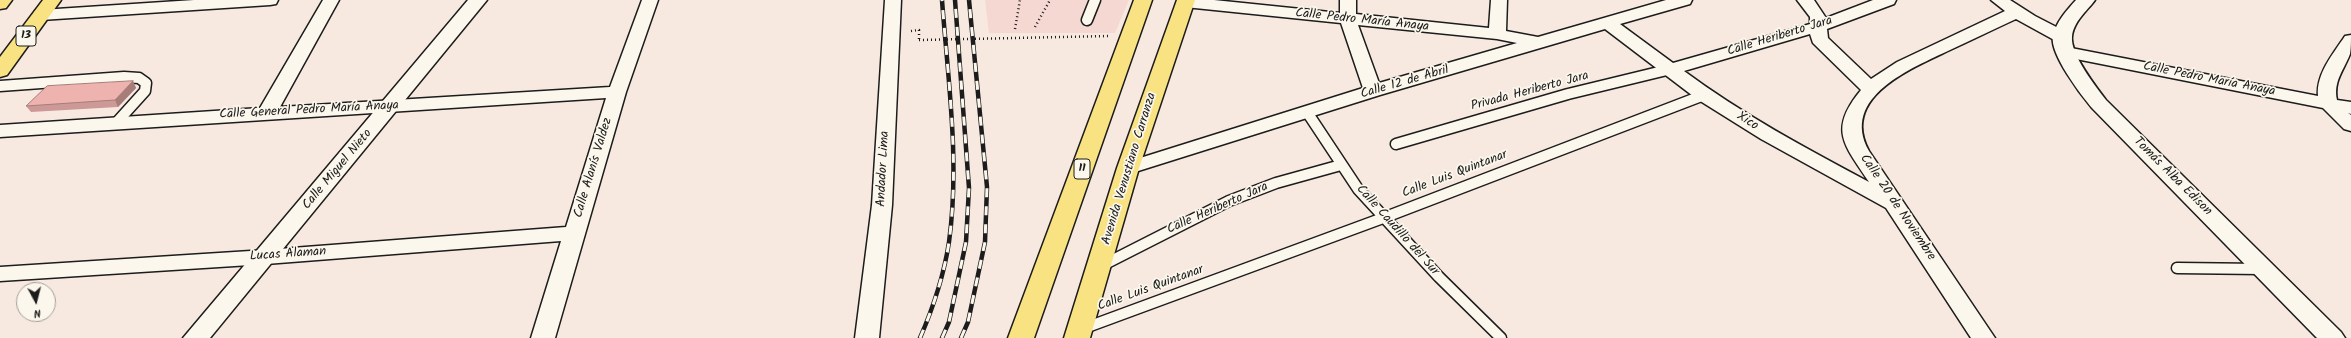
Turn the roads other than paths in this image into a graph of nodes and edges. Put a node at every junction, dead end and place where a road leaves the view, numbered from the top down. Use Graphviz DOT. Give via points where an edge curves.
graph roads {
  1 [pos="3,0"];
  2 [pos="270,0"];
  3 [pos="330,0"];
  4 [pos="478,0"];
  5 [pos="650,0"];
  6 [pos="893,0"];
  7 [pos="1095,0"];
  8 [pos="1143,0"];
  9 [pos="1348,0"];
  10 [pos="1500,0"];
  11 [pos="1684,0"];
  12 [pos="1805,0"];
  13 [pos="1888,0"];
  14 [pos="2001,0"];
  15 [pos="2086,0"];
  16 [pos="1186,1"];
  17 [pos="0,4"];
  18 [pos="47,8"];
  19 [pos="2017,12"];
  20 [pos="1087,20"];
  21 [pos="1348,20"];
  22 [pos="1608,23"];
  23 [pos="1817,27"];
  24 [pos="1497,34"];
  25 [pos="2351,40"];
  26 [pos="1538,43"];
  27 [pos="2064,44"];
  28 [pos="1671,69"];
  29 [pos="0,71"];
  30 [pos="0,86"];
  31 [pos="1871,89"];
  32 [pos="1373,91"];
  33 [pos="617,92"];
  34 [pos="1704,95"];
  35 [pos="2329,103"];
  36 [pos="391,107"];
  37 [pos="2351,108"];
  38 [pos="1307,112"];
  39 [pos="266,114"];
  40 [pos="117,122"];
  41 [pos="2351,125"];
  42 [pos="0,131"];
  43 [pos="1396,144"];
  44 [pos="1342,165"];
  45 [pos="1128,168"];
  46 [pos="1896,206"];
  47 [pos="1383,218"];
  48 [pos="575,233"];
  49 [pos="266,257"];
  50 [pos="1100,266"];
  51 [pos="2177,268"];
  52 [pos="2264,269"];
  53 [pos="0,274"];
  54 [pos="1078,334"];
  55 [pos="196,338"];
  56 [pos="544,338"];
  57 [pos="867,338"];
  58 [pos="1021,338"];
  59 [pos="1501,338"];
  60 [pos="1983,338"];
  61 [pos="2332,338"];
  1 -- 17 [label="main road"];
  2 -- 18 [label="street"];
  3 -- 39 [label="street"];
  4 -- 36 [label="street, Calle Miguel Nieto"];
  5 -- 33 [label="street, Calle Alanís Valdez"];
  6 -- 57 [label="street, Andador Lima" via="882,204"];
  7 -- 20 [label="lane"];
  8 -- 58 [label="main road, 11"];
  9 -- 21 [label="street"];
  10 -- 24 [label="street"];
  11 -- 22 [label="street, Calle 12 de Abril"];
  12 -- 23 [label="street" via="1818,16"];
  13 -- 23 [label="street, Calle Heriberto Jara"];
  14 -- 19 [label="street, Calle Pedro María Anaya"];
  15 -- 27 [label="street" via="2072,15"];
  16 -- 21 [label="street, Calle Pedro María Anaya"];
  16 -- 45 [label="main road, Avenida Venustiano Carranza"];
  18 -- 29 [label="main road, 13"];
  19 -- 27 [label="street, Calle Pedro María Anaya"];
  19 -- 31 [label="street" via="1907,64 1886,76"];
  21 -- 24 [label="street, Calle Pedro María Anaya"];
  21 -- 32 [label="street"];
  22 -- 26 [label="street, Calle 12 de Abril"];
  22 -- 28 [label="street, Xico"];
  23 -- 28 [label="street, Calle Heriberto Jara"];
  23 -- 31 [label="street" via="1819,39"];
  24 -- 26 [label="street, Calle Pedro María Anaya"];
  25 -- 35 [label="street" via="2332,71"];
  26 -- 32 [label="street, Calle 12 de Abril"];
  27 -- 35 [label="street, Calle Pedro María Anaya"];
  27 -- 52 [label="street, Tomás Alba Edison" via="2083,85 2099,104"];
  28 -- 34 [label="street, Xico"];
  28 -- 43 [label="lane, Privada Heriberto Jara" via="1568,94"];
  30 -- 40 [label="lane" via="101,78 139,78 146,83 146,91"];
  31 -- 46 [label="street, Calle 20 de Noviembre" via="1853,116 1851,130 1858,150"];
  32 -- 38 [label="street, Calle 12 de Abril"];
  33 -- 36 [label="street, Calle General Pedro María Anaya"];
  33 -- 48 [label="street, Calle Alanís Valdez"];
  34 -- 46 [label="street, Xico" via="1768,135"];
  34 -- 47 [label="lane, Calle Luis Quintanar"];
  35 -- 37 [label="street, Calle Pedro María Anaya"];
  35 -- 41 [label="street"];
  36 -- 39 [label="street, Calle General Pedro María Anaya"];
  36 -- 49 [label="street, Calle Miguel Nieto"];
  38 -- 44 [label="lane, Calle Caudillo del Sur"];
  38 -- 45 [label="street, Calle 12 de Abril"];
  39 -- 40 [label="street, Calle General Pedro María Anaya"];
  40 -- 42 [label="street, Calle General Pedro María Anaya"];
  44 -- 47 [label="lane, Calle Caudillo del Sur" via="1358,189"];
  44 -- 50 [label="lane, Calle Heriberto Jara" via="1276,183 1229,201"];
  45 -- 50 [label="main road, Avenida Venustiano Carranza"];
  46 -- 60 [label="street, Calle 20 de Noviembre"];
  47 -- 54 [label="lane, Calle Luis Quintanar"];
  47 -- 59 [label="lane, Calle Caudillo del Sur"];
  48 -- 49 [label="street, Lucas Alaman"];
  48 -- 56 [label="street, Calle Alanís Valdez"];
  49 -- 53 [label="street, Lucas Alaman"];
  49 -- 55 [label="street, Calle Miguel Nieto"];
  50 -- 54 [label="main road, Avenida Venustiano Carranza"];
  51 -- 52 [label="lane"];
  52 -- 61 [label="street, Tomás Alba Edison"];
}
